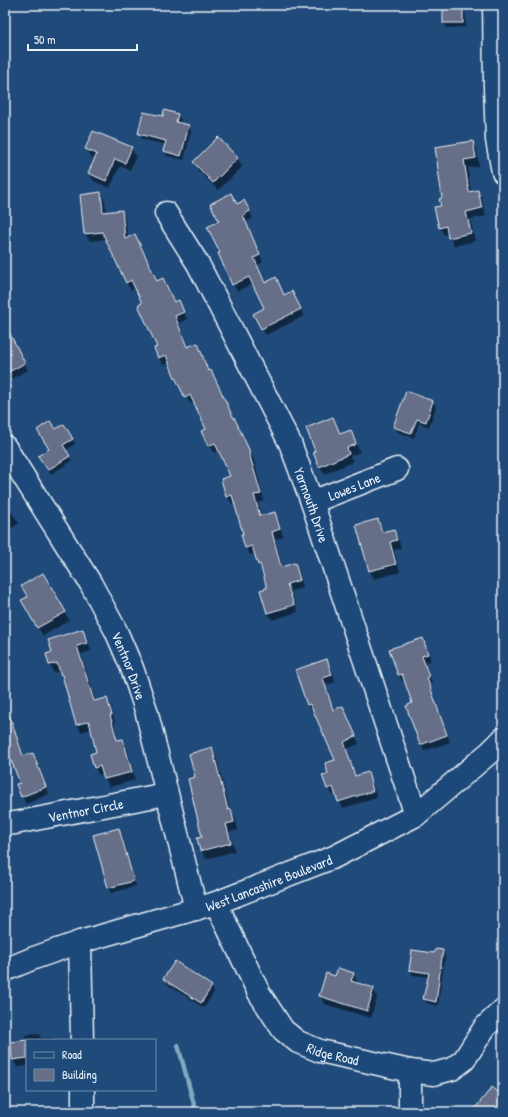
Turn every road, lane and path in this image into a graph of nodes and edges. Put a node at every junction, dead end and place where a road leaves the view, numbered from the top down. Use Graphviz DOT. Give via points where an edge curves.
graph roads {
  1 [pos="494,5"];
  2 [pos="503,172"];
  3 [pos="166,213"];
  4 [pos="5,447"];
  5 [pos="397,469"];
  6 [pos="312,502"];
  7 [pos="503,739"];
  8 [pos="166,794"];
  9 [pos="416,815"];
  10 [pos="5,824"];
  11 [pos="206,906"];
  12 [pos="80,942"];
  13 [pos="5,970"];
  14 [pos="503,1010"];
  15 [pos="82,1039"];
  16 [pos="410,1072"];
  17 [pos="83,1091"];
  18 [pos="83,1112"];
  19 [pos="410,1112"];
  1 -- 2 [label="street" via="497,140"];
  3 -- 6 [label="street, Yarmouth Drive" via="198,264 290,443"];
  4 -- 8 [label="street, Ventnor Drive" via="91,584 116,631 146,710"];
  5 -- 6 [label="street, Lowes Lane"];
  6 -- 9 [label="street, Yarmouth Drive"];
  7 -- 9 [label="street, West Lancashire Boulevard"];
  8 -- 10 [label="street, Ventnor Circle"];
  8 -- 11 [label="street, Ventnor Drive"];
  9 -- 11 [label="street, West Lancashire Boulevard" via="334,857"];
  11 -- 12 [label="street, West Lancashire Boulevard"];
  11 -- 16 [label="street, Ridge Road" via="283,1030 298,1042 320,1051"];
  12 -- 13 [label="street, West Lancashire Boulevard"];
  12 -- 15 [label="street"];
  14 -- 16 [label="street, Ridge Road" via="485,1027 464,1060 452,1069 434,1074"];
  16 -- 19 [label="street"];
  17 -- 18 [label="street"];
}
